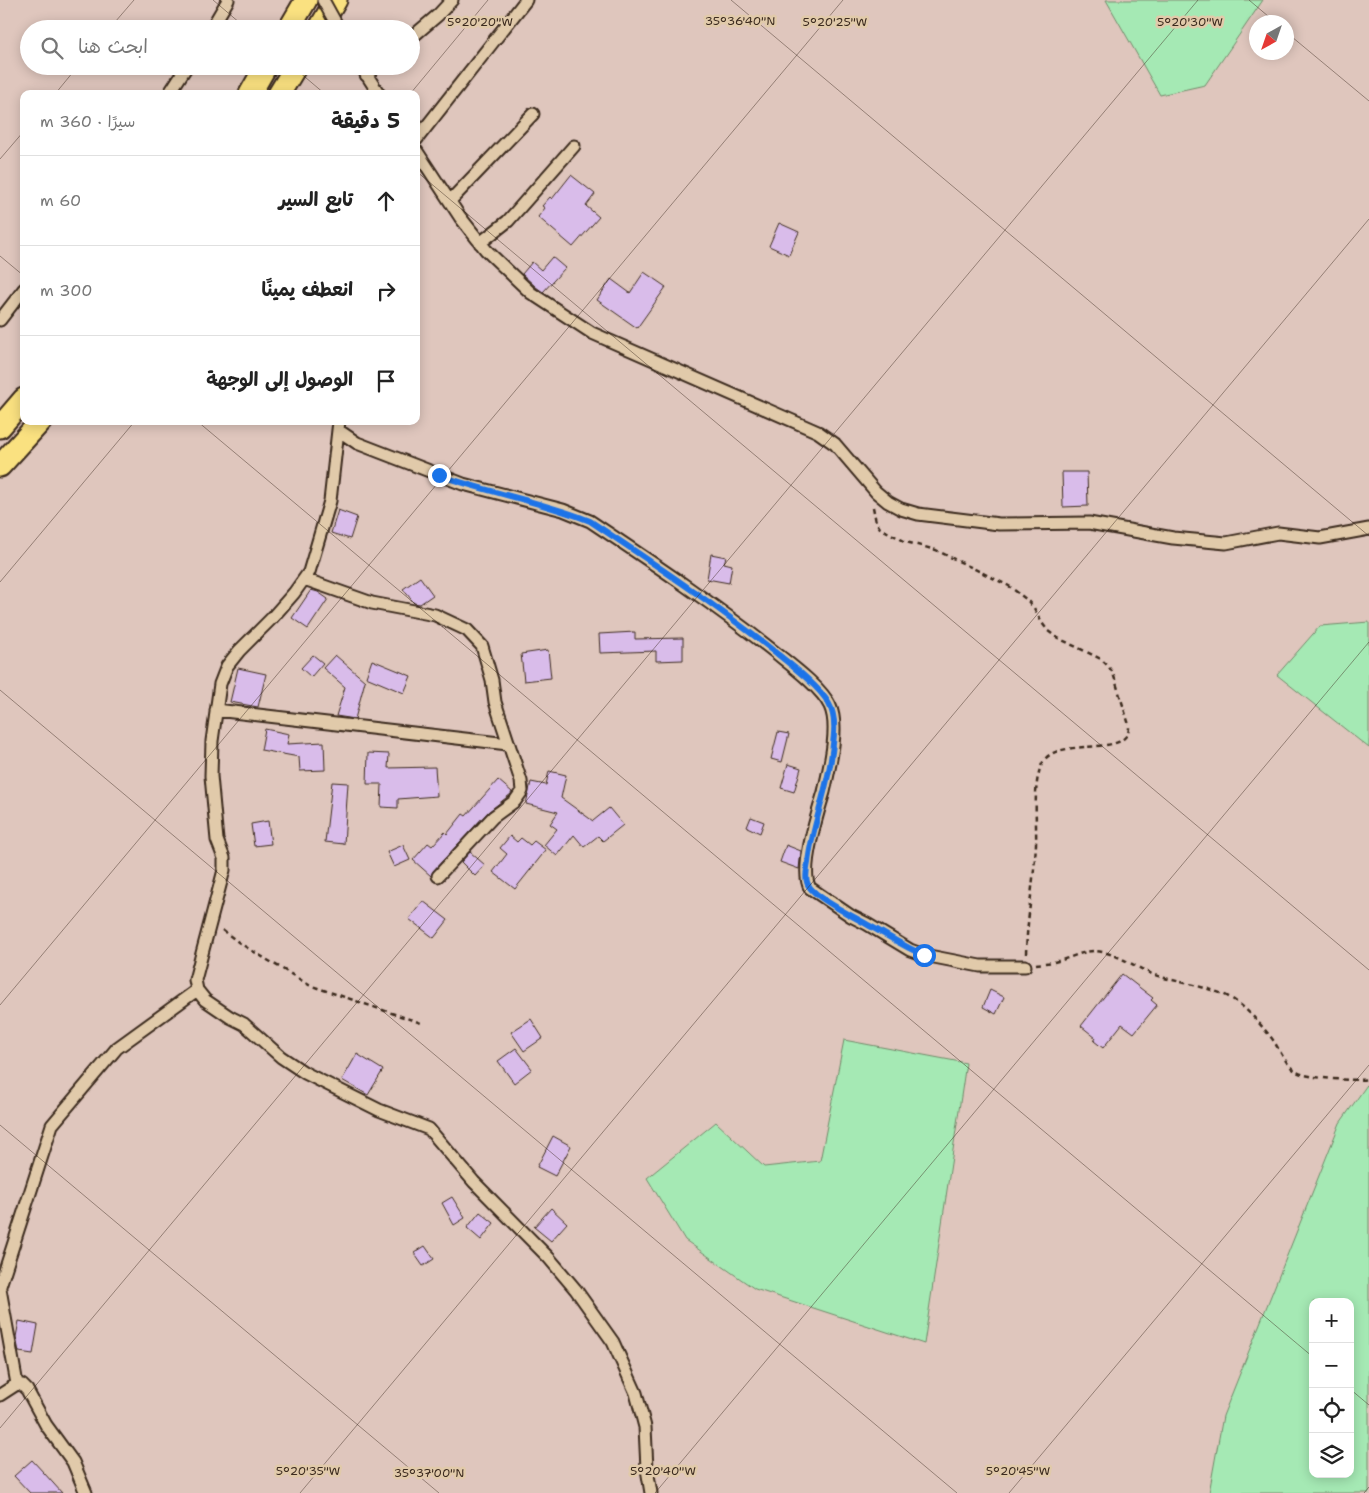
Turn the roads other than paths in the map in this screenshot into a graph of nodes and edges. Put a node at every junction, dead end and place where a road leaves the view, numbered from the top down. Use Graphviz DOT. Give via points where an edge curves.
graph roads {
  1 [pos="228,0"];
  2 [pos="306,0"];
  3 [pos="323,0"];
  4 [pos="336,0"];
  5 [pos="452,0"];
  6 [pos="526,0"];
  7 [pos="216,20"];
  8 [pos="294,20"];
  9 [pos="324,20"];
  10 [pos="335,20"];
  11 [pos="420,30"];
  12 [pos="181,75"];
  13 [pos="261,75"];
  14 [pos="291,75"];
  15 [pos="366,75"];
  16 [pos="172,90"];
  17 [pos="252,90"];
  18 [pos="281,90"];
  19 [pos="376,90"];
  20 [pos="533,114"];
  21 [pos="420,135"];
  22 [pos="574,146"];
  23 [pos="420,156"];
  24 [pos="450,201"];
  25 [pos="480,243"];
  26 [pos="20,294"];
  27 [pos="0,320"];
  28 [pos="20,404"];
  29 [pos="37,425"];
  30 [pos="338,425"];
  31 [pos="0,427"];
  32 [pos="0,466"];
  33 [pos="1369,529"];
  34 [pos="304,579"];
  35 [pos="216,710"];
  36 [pos="508,744"];
  37 [pos="438,876"];
  38 [pos="1025,966"];
  39 [pos="197,990"];
  40 [pos="0,1287"];
  41 [pos="17,1384"];
  42 [pos="0,1395"];
  43 [pos="86,1493"];
  44 [pos="651,1493"];
  1 -- 7 [label="street"];
  2 -- 8 [label="highway"];
  3 -- 10 [label="street, bridge"];
  4 -- 9 [label="highway"];
  5 -- 11 [label="street"];
  6 -- 21 [label="street"];
  12 -- 16 [label="street"];
  13 -- 17 [label="highway"];
  14 -- 18 [label="highway"];
  15 -- 19 [label="street"];
  20 -- 24 [label="street"];
  22 -- 25 [label="street" via="508,221"];
  23 -- 24 [label="street"];
  24 -- 25 [label="street"];
  25 -- 33 [label="street" via="531,293 592,333 818,432 835,444 876,492 901,509 999,524 1089,523 1173,538 1226,543 1278,533 1320,538"];
  26 -- 27 [label="street"];
  28 -- 31 [label="highway"];
  29 -- 32 [label="highway"];
  30 -- 34 [label="street" via="330,501 309,572"];
  30 -- 38 [label="street" via="357,443 463,484 563,510 590,521 738,623 794,667 825,697 833,714 830,765 809,847 806,876 810,888 845,913 910,950 980,966"];
  34 -- 35 [label="street" via="226,666"];
  34 -- 36 [label="street" via="372,603 435,615 467,630 482,646"];
  35 -- 36 [label="street"];
  35 -- 39 [label="street" via="211,776 217,840 224,858 224,870 195,980"];
  36 -- 37 [label="street" via="521,781 520,796 493,817"];
  39 -- 40 [label="street" via="116,1048 52,1125"];
  39 -- 44 [label="street" via="205,1000 244,1024 305,1073 379,1110 429,1129 474,1182 549,1258 613,1342 636,1393 645,1427"];
  40 -- 41 [label="street"];
  41 -- 42 [label="street"];
  41 -- 43 [label="street" via="27,1390 46,1426 73,1462"];
}
